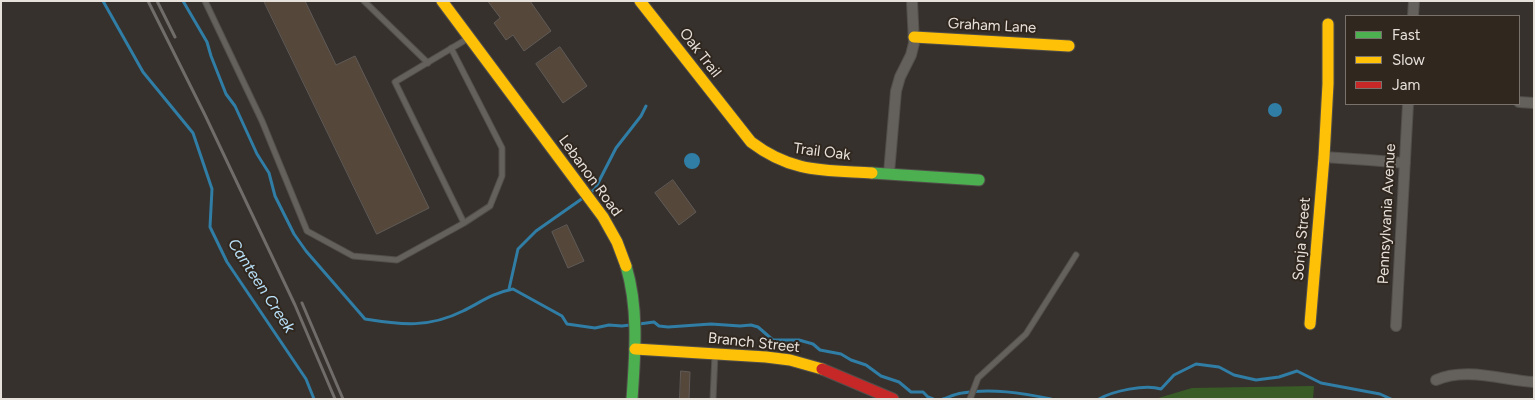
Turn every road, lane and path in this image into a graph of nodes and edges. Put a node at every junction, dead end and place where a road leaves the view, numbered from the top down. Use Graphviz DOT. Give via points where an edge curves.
graph roads {
  1 [pos="205,1"];
  2 [pos="364,1"];
  3 [pos="442,1"];
  4 [pos="640,1"];
  5 [pos="912,1"];
  6 [pos="1414,1"];
  7 [pos="1413,15"];
  8 [pos="1328,24"];
  9 [pos="914,37"];
  10 [pos="470,38"];
  11 [pos="1069,46"];
  12 [pos="451,48"];
  13 [pos="428,63"];
  14 [pos="1520,102"];
  15 [pos="1534,103"];
  16 [pos="1408,105"];
  17 [pos="736,123"];
  18 [pos="1324,157"];
  19 [pos="1405,163"];
  20 [pos="889,174"];
  21 [pos="979,180"];
  22 [pos="464,223"];
  23 [pos="1076,255"];
  24 [pos="1310,324"];
  25 [pos="1396,326"];
  26 [pos="635,349"];
  27 [pos="715,354"];
  28 [pos="1436,380"];
  29 [pos="1534,382"];
  30 [pos="632,399"];
  31 [pos="713,399"];
  32 [pos="894,399"];
  33 [pos="970,399"];
  1 -- 22 [label="lane" via="262,122 307,231 353,256 397,260"];
  2 -- 13 [label="lane"];
  3 -- 10 [label="street, Lebanon Road"];
  4 -- 17 [label="street, Oak Trail"];
  5 -- 9 [label="street"];
  6 -- 7 [label="street"];
  8 -- 18 [label="street, Sonja Street"];
  9 -- 11 [label="street, Graham Lane"];
  9 -- 20 [label="street" via="911,55 896,91"];
  10 -- 12 [label="lane"];
  10 -- 26 [label="street, Lebanon Road" via="603,217 614,237 631,284 636,322"];
  12 -- 13 [label="lane"];
  12 -- 22 [label="lane" via="502,148 502,176 490,206"];
  13 -- 22 [label="lane" via="395,82"];
  14 -- 15 [label="street"];
  16 -- 19 [label="street, Pennsylvania Avenue"];
  17 -- 20 [label="street, Trail Oak" via="751,142 789,165"];
  18 -- 19 [label="street"];
  18 -- 24 [label="street, Sonja Street"];
  19 -- 25 [label="street, Pennsylvania Avenue"];
  20 -- 21 [label="street"];
  23 -- 33 [label="lane" via="1026,334 978,378"];
  26 -- 27 [label="street, Branch Street"];
  26 -- 30 [label="street, Lebanon Road"];
  27 -- 31 [label="lane"];
  27 -- 32 [label="street, Branch Street" via="766,356 814,366"];
  28 -- 29 [label="street" via="1454,374"];
}
